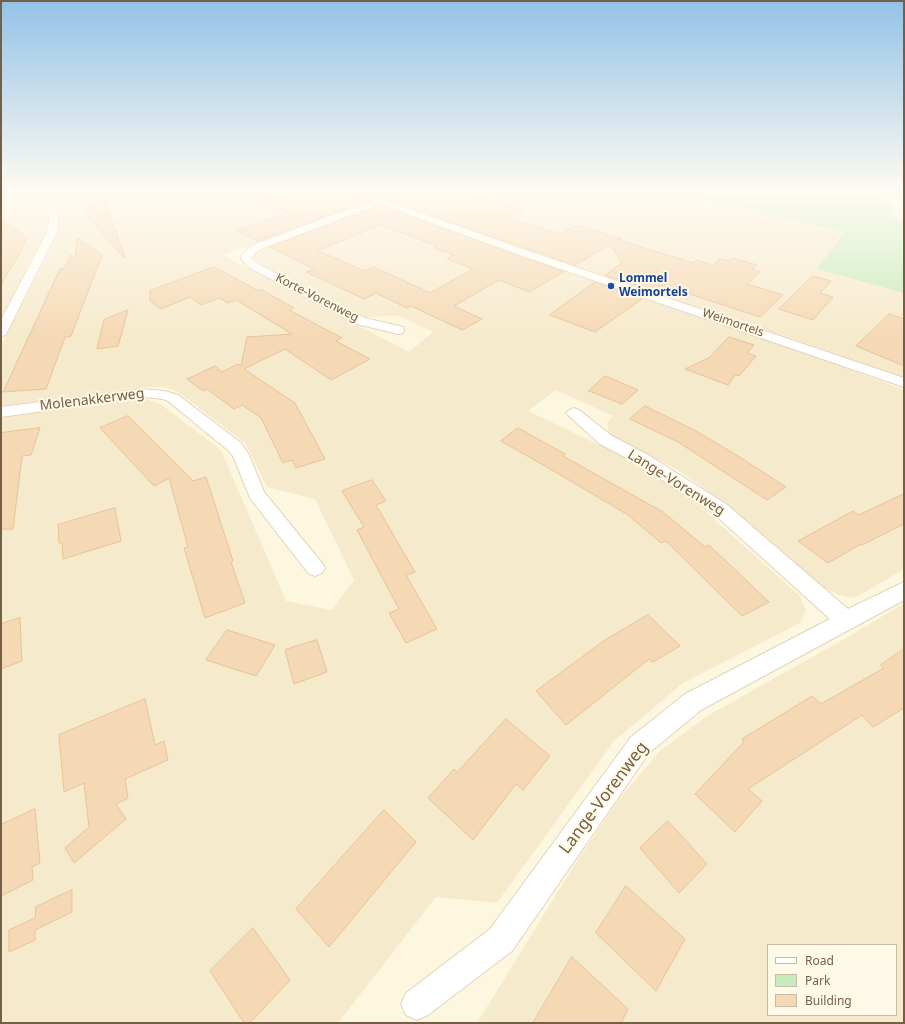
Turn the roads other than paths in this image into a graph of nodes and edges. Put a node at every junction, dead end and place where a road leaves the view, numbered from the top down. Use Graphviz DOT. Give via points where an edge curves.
graph roads {
  1 [pos="48,241"];
  2 [pos="276,241"];
  3 [pos="492,241"];
  4 [pos="398,330"];
  5 [pos="1,332"];
  6 [pos="904,383"];
  7 [pos="1,412"];
  8 [pos="574,413"];
  9 [pos="315,568"];
  10 [pos="904,590"];
  11 [pos="846,620"];
  12 [pos="417,1004"];
  1 -- 5 [label="street"];
  2 -- 4 [label="street, Korte-Vorenweg" via="252,250 246,259 254,266 361,321"];
  3 -- 6 [label="street, Weimortels"];
  7 -- 9 [label="street, Molenakkerweg" via="142,393 173,398 235,447 241,455 256,494"];
  8 -- 11 [label="street, Lange-Vorenweg" via="606,440 642,459 720,509"];
  10 -- 11 [label="street, Lange-Vorenweg"];
  11 -- 12 [label="street, Lange-Vorenweg" via="693,702 640,745 501,940"];
}
